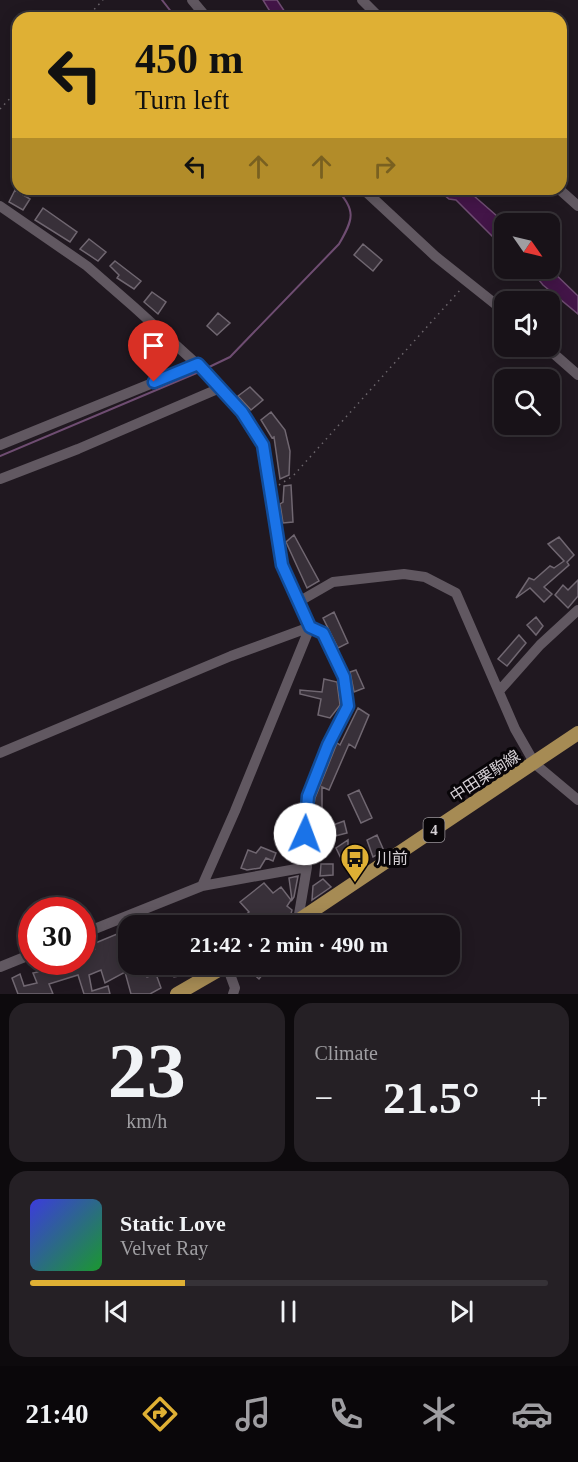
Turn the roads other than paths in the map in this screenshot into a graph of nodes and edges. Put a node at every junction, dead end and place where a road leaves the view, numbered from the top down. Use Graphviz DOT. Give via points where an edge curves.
graph roads {
  1 [pos="192,0"];
  2 [pos="362,0"];
  3 [pos="202,12"];
  4 [pos="374,12"];
  5 [pos="369,195"];
  6 [pos="566,195"];
  7 [pos="0,206"];
  8 [pos="578,206"];
  9 [pos="494,302"];
  10 [pos="558,357"];
  11 [pos="202,368"];
  12 [pos="578,375"];
  13 [pos="220,388"];
  14 [pos="0,445"];
  15 [pos="0,479"];
  16 [pos="300,601"];
  17 [pos="578,609"];
  18 [pos="310,627"];
  19 [pos="499,691"];
  20 [pos="578,732"];
  21 [pos="0,753"];
  22 [pos="535,764"];
  23 [pos="578,800"];
  24 [pos="308,867"];
  25 [pos="202,886"];
  26 [pos="296,915"];
  27 [pos="306,915"];
  28 [pos="96,928"];
  29 [pos="18,960"];
  30 [pos="0,967"];
  31 [pos="210,975"];
  32 [pos="231,975"];
  33 [pos="177,994"];
  34 [pos="233,994"];
  1 -- 3 [label="street"];
  2 -- 4 [label="street"];
  5 -- 9 [label="street" via="435,256"];
  6 -- 8 [label="street"];
  7 -- 11 [label="street" via="87,266"];
  10 -- 12 [label="street"];
  11 -- 13 [label="street"];
  11 -- 14 [label="street"];
  13 -- 15 [label="street"];
  13 -- 16 [label="street" via="255,429 263,445 282,565"];
  16 -- 18 [label="street"];
  16 -- 19 [label="street" via="333,582 404,574 445,585 456,592"];
  17 -- 19 [label="street"];
  18 -- 21 [label="street"];
  18 -- 24 [label="street" via="323,633 344,677 348,706 308,796 304,817"];
  18 -- 25 [label="street"];
  19 -- 22 [label="street"];
  20 -- 22 [label="main road, 中田栗駒線 / 4"];
  22 -- 23 [label="street"];
  22 -- 27 [label="main road, 中田栗駒線 / 4"];
  24 -- 25 [label="street"];
  24 -- 26 [label="street"];
  25 -- 28 [label="street"];
  29 -- 30 [label="street"];
  31 -- 33 [label="main road"];
  32 -- 34 [label="street"];
}
